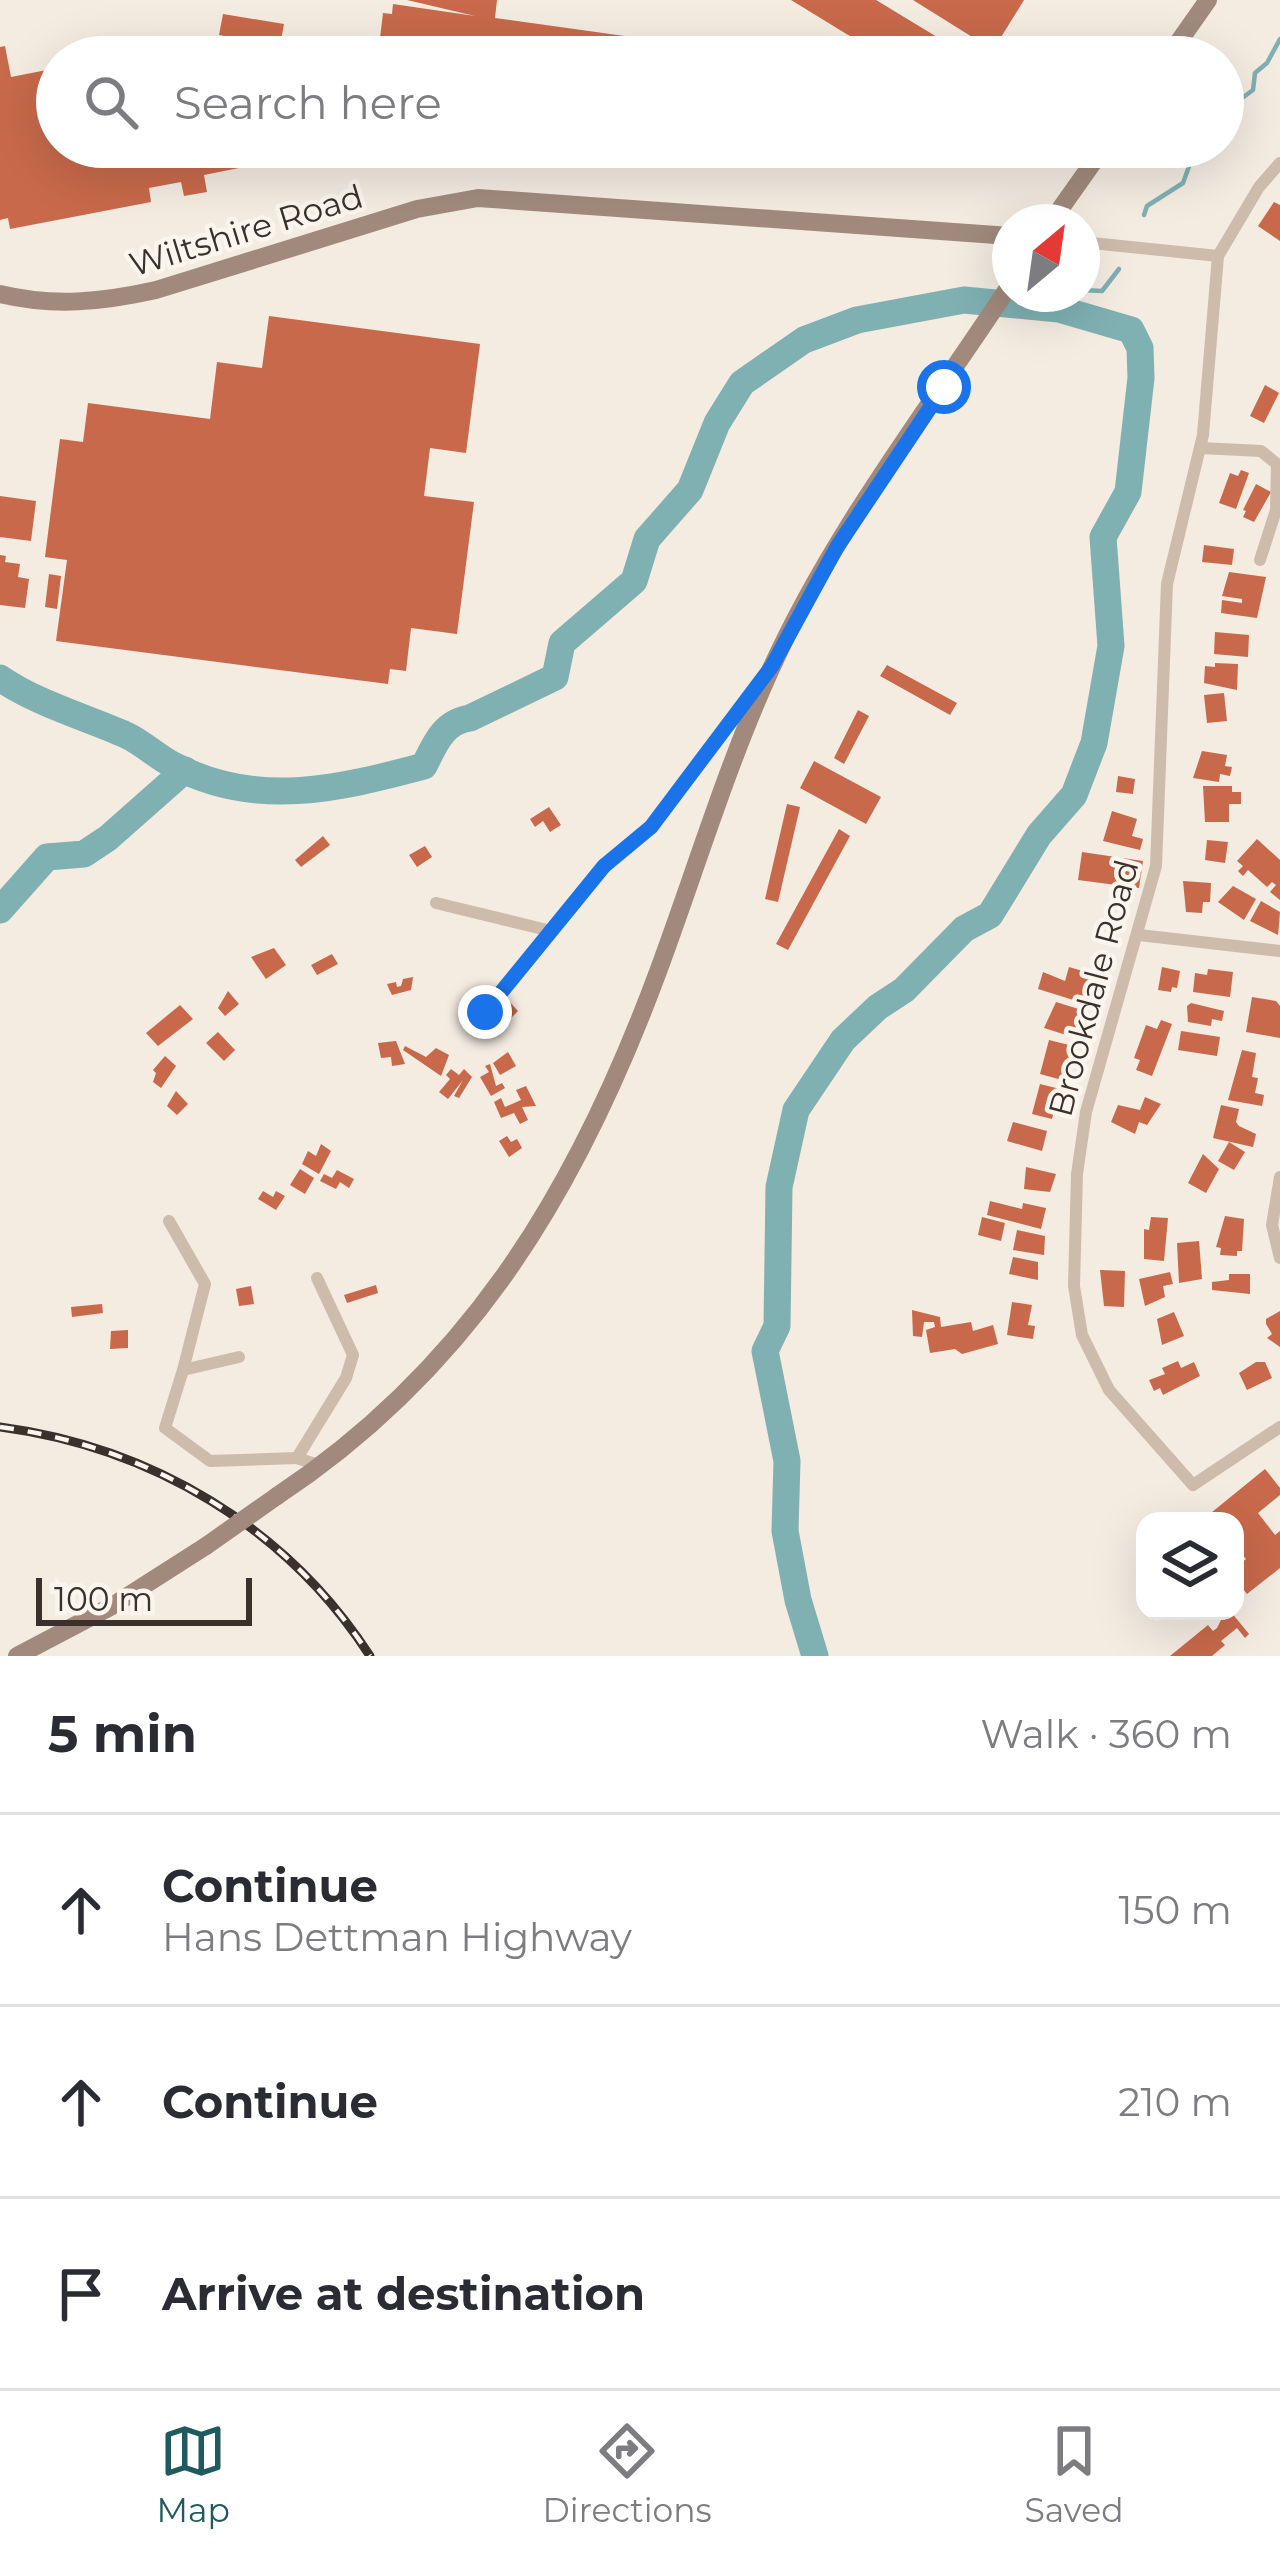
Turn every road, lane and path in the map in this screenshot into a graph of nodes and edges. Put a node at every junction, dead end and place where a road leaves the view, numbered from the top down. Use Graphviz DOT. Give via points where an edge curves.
graph roads {
  1 [pos="1208,0"];
  2 [pos="1183,36"];
  3 [pos="1280,163"];
  4 [pos="1089,168"];
  5 [pos="1064,204"];
  6 [pos="992,235"];
  7 [pos="1100,244"];
  8 [pos="1218,256"];
  9 [pos="0,293"];
  10 [pos="992,312"];
  11 [pos="1200,448"];
  12 [pos="1260,560"];
  13 [pos="772,666"];
  14 [pos="436,903"];
  15 [pos="551,931"];
  16 [pos="1139,935"];
  17 [pos="1280,951"];
  18 [pos="485,1012"];
  19 [pos="1280,1177"];
  20 [pos="169,1221"];
  21 [pos="1280,1258"];
  22 [pos="317,1278"];
  23 [pos="239,1357"];
  24 [pos="183,1370"];
  25 [pos="1280,1426"];
  26 [pos="297,1458"];
  27 [pos="322,1466"];
  28 [pos="17,1656"];
  1 -- 2 [label="street"];
  3 -- 8 [label="street"];
  4 -- 5 [label="street"];
  6 -- 9 [label="street, Wiltshire Road" via="478,198 116,299 49,303"];
  7 -- 8 [label="street"];
  8 -- 11 [label="street, Brookdale Road"];
  10 -- 13 [label="street" via="837,547"];
  11 -- 12 [label="street" via="1261,451 1277,464 1276,510"];
  11 -- 16 [label="street, Brookdale Road" via="1167,584 1159,840"];
  13 -- 15 [label="street" via="651,827 604,866"];
  13 -- 27 [label="street" via="646,1004 565,1182 471,1325"];
  14 -- 15 [label="street"];
  15 -- 18 [label="street"];
  16 -- 17 [label="street"];
  16 -- 25 [label="street, Brookdale Road" via="1080,1141 1076,1313 1109,1390 1193,1485"];
  19 -- 21 [label="street" via="1272,1225"];
  20 -- 24 [label="street" via="205,1284"];
  22 -- 26 [label="street" via="353,1355"];
  23 -- 24 [label="street"];
  24 -- 26 [label="street" via="165,1427 210,1461"];
  26 -- 27 [label="street"];
  27 -- 28 [label="street, bridge" via="112,1606"];
}
